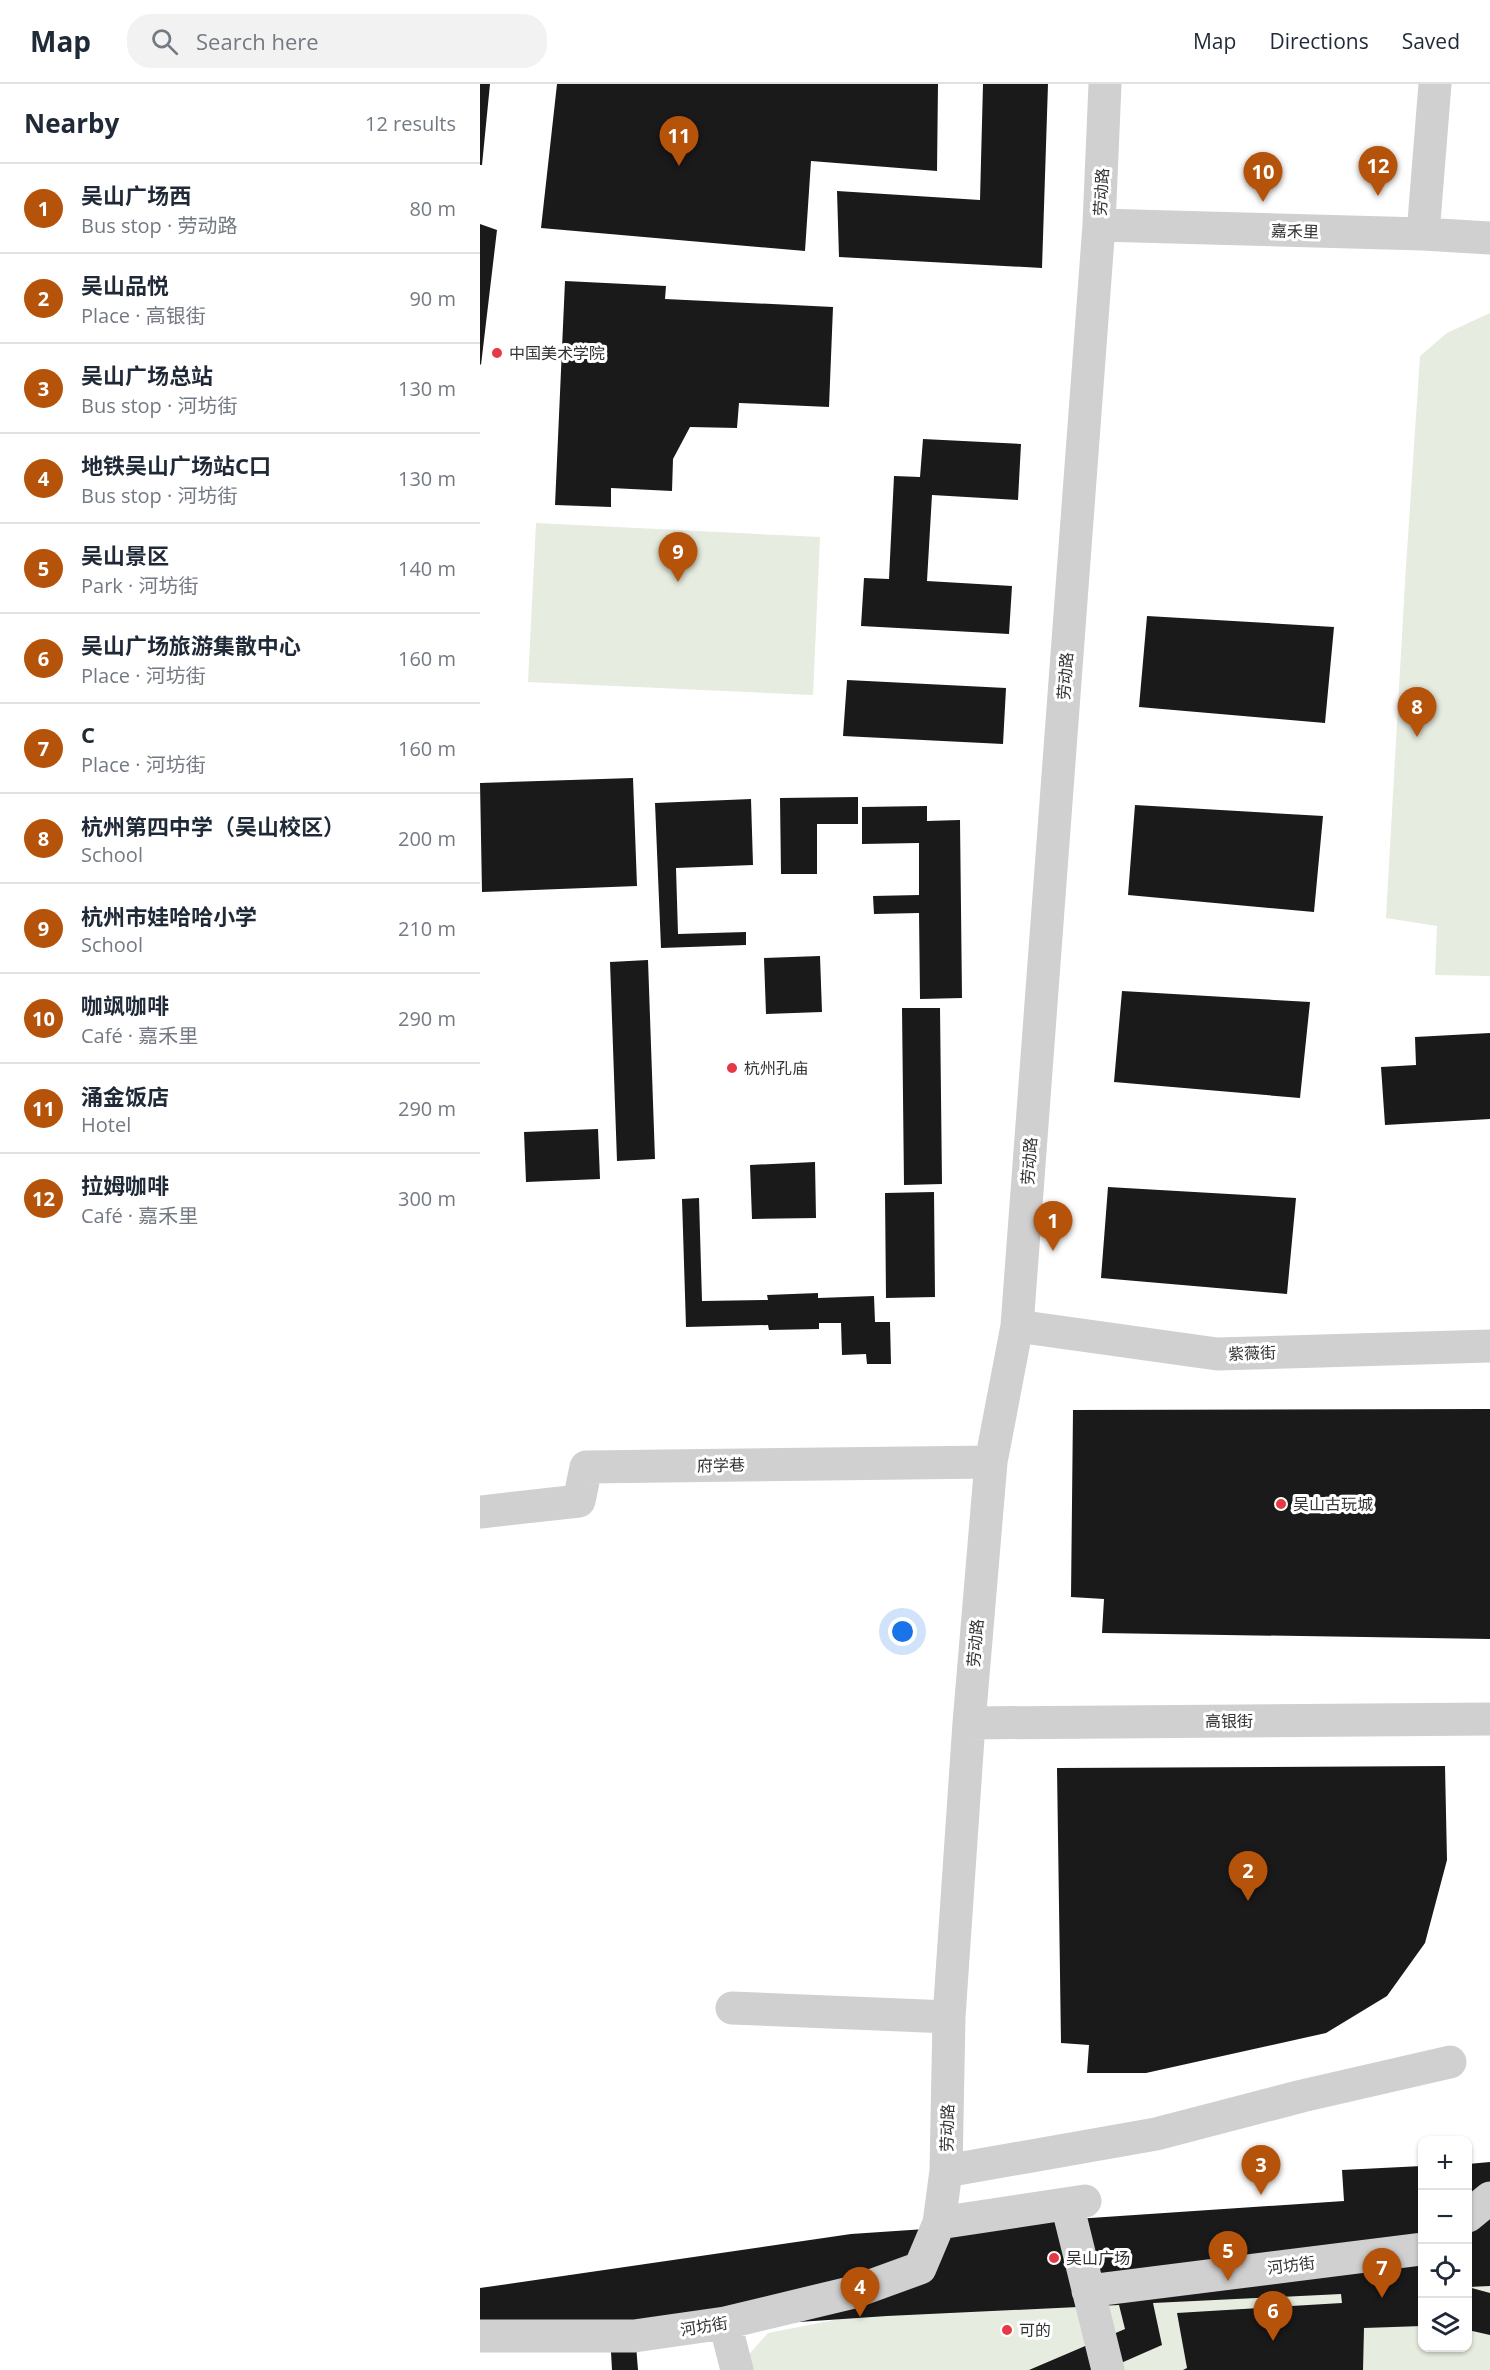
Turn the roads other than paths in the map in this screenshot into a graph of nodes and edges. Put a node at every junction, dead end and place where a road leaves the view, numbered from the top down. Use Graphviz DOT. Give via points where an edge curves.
graph roads {
  1 [pos="1106,84"];
  2 [pos="1435,84"];
  3 [pos="1099,225"];
  4 [pos="1423,234"];
  5 [pos="1490,238"];
  6 [pos="1017,1326"];
  7 [pos="1490,1346"];
  8 [pos="991,1462"];
  9 [pos="480,1512"];
  10 [pos="1490,1719"];
  11 [pos="969,1723"];
  12 [pos="732,2008"];
  13 [pos="950,2017"];
  14 [pos="1450,2062"];
  15 [pos="946,2171"];
  16 [pos="1490,2198"];
  17 [pos="1472,2212"];
  18 [pos="939,2223"];
  19 [pos="1418,2249"];
  20 [pos="920,2268"];
  21 [pos="1088,2291"];
  22 [pos="725,2323"];
  23 [pos="480,2336"];
  24 [pos="737,2370"];
  25 [pos="1108,2370"];
  1 -- 3 [label="street, 劳动路"];
  2 -- 4 [label="street"];
  3 -- 4 [label="street, 嘉禾里"];
  3 -- 6 [label="street, 劳动路"];
  4 -- 5 [label="street, 嘉禾里"];
  6 -- 7 [label="street, 紫薇街" via="1217,1354"];
  6 -- 8 [label="street, 劳动路"];
  8 -- 9 [label="street, 府学巷" via="586,1467 579,1502"];
  8 -- 11 [label="street, 劳动路"];
  10 -- 11 [label="street, 高银街"];
  11 -- 13 [label="street, 劳动路"];
  12 -- 13 [label="street"];
  13 -- 15 [label="street, 劳动路"];
  14 -- 15 [label="street" via="1156,2134"];
  15 -- 18 [label="street, 劳动路"];
  16 -- 17 [label="street"];
  18 -- 20 [label="street, 劳动路"];
  18 -- 21 [label="street" via="1076,2203"];
  19 -- 21 [label="street, 河坊街"];
  20 -- 22 [label="street, 河坊街" via="854,2292"];
  21 -- 25 [label="street"];
  22 -- 23 [label="street, 河坊街" via="634,2336"];
  22 -- 24 [label="street"];
}
